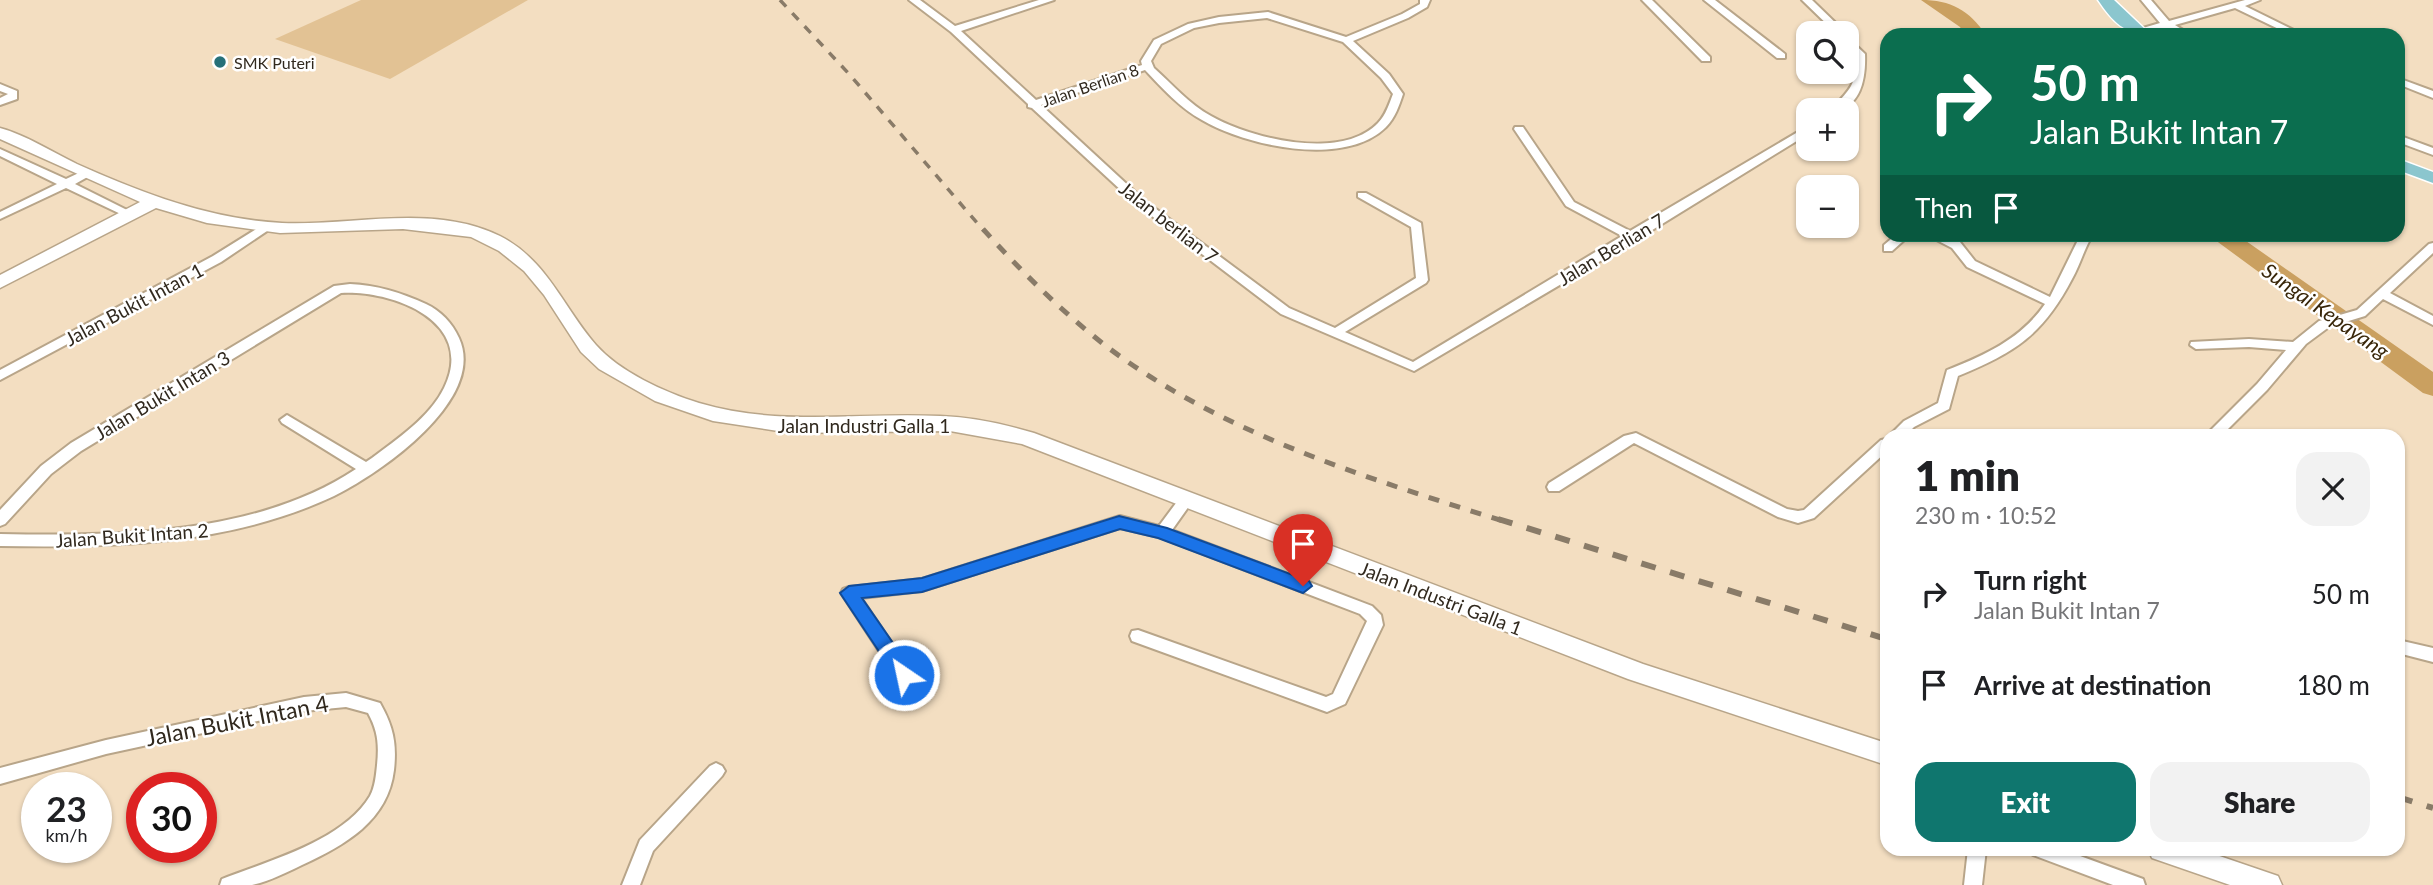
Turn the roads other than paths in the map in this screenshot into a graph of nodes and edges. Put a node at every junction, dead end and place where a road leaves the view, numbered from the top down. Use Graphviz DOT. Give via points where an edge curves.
graph roads {
  1 [pos="914,0"];
  2 [pos="1049,0"];
  3 [pos="1425,0"];
  4 [pos="1647,0"];
  5 [pos="1709,0"];
  6 [pos="1807,0"];
  7 [pos="2106,0"];
  8 [pos="2147,0"];
  9 [pos="2255,0"];
  10 [pos="2236,5"];
  11 [pos="1829,21"];
  12 [pos="2167,24"];
  13 [pos="2134,28"];
  14 [pos="2157,28"];
  15 [pos="2174,28"];
  16 [pos="2284,28"];
  17 [pos="954,30"];
  18 [pos="1346,40"];
  19 [pos="1859,53"];
  20 [pos="1781,56"];
  21 [pos="1706,59"];
  22 [pos="1148,65"];
  23 [pos="2405,84"];
  24 [pos="0,87"];
  25 [pos="2433,95"];
  26 [pos="1852,98"];
  27 [pos="0,102"];
  28 [pos="1032,104"];
  29 [pos="1519,130"];
  30 [pos="0,133"];
  31 [pos="1796,136"];
  32 [pos="2405,141"];
  33 [pos="0,152"];
  34 [pos="2433,152"];
  35 [pos="2405,167"];
  36 [pos="87,173"];
  37 [pos="2433,178"];
  38 [pos="66,184"];
  39 [pos="1362,195"];
  40 [pos="152,204"];
  41 [pos="131,215"];
  42 [pos="0,216"];
  43 [pos="266,227"];
  44 [pos="1632,237"];
  45 [pos="1895,242"];
  46 [pos="1949,242"];
  47 [pos="2083,242"];
  48 [pos="2433,247"];
  49 [pos="1888,248"];
  50 [pos="0,282"];
  51 [pos="338,289"];
  52 [pos="2383,294"];
  53 [pos="2052,303"];
  54 [pos="2433,321"];
  55 [pos="1335,333"];
  56 [pos="2196,345"];
  57 [pos="2295,347"];
  58 [pos="1414,367"];
  59 [pos="0,376"];
  60 [pos="287,420"];
  61 [pos="1904,429"];
  62 [pos="2219,429"];
  63 [pos="1880,449"];
  64 [pos="366,469"];
  65 [pos="1554,487"];
  66 [pos="1187,499"];
  67 [pos="0,520"];
  68 [pos="1161,533"];
  69 [pos="0,540"];
  70 [pos="1138,636"];
  71 [pos="2405,649"];
  72 [pos="2433,655"];
  73 [pos="904,675"];
  74 [pos="1880,752"];
  75 [pos="716,771"];
  76 [pos="0,776"];
  77 [pos="1975,856"];
  78 [pos="2058,856"];
  79 [pos="2183,856"];
  80 [pos="229,885"];
  81 [pos="631,885"];
  82 [pos="1973,885"];
  83 [pos="2136,885"];
  84 [pos="2268,885"];
  1 -- 17 [label="street"];
  2 -- 17 [label="street"];
  3 -- 18 [label="street" via="1405,16"];
  4 -- 21 [label="street"];
  5 -- 20 [label="street"];
  6 -- 11 [label="street"];
  7 -- 13 [label="main road"];
  8 -- 12 [label="street"];
  9 -- 10 [label="street"];
  10 -- 12 [label="street"];
  10 -- 16 [label="street"];
  12 -- 14 [label="street"];
  12 -- 15 [label="street"];
  17 -- 28 [label="street, Jalan berlian 7"];
  18 -- 22 [label="street, Jalan Berlian 8" via="1287,20 1247,15 1172,34 1157,42"];
  18 -- 22 [label="street, Jalan Berlian 8" via="1398,94 1380,127 1362,138 1324,147 1279,143 1233,131 1204,117"];
  19 -- 26 [label="street" via="1862,79"];
  22 -- 28 [label="street, Jalan Berlian 8"];
  23 -- 25 [label="street"];
  24 -- 27 [label="street" via="13,93"];
  28 -- 55 [label="street, Jalan berlian 7" via="1140,202 1284,311"];
  29 -- 44 [label="street" via="1570,204"];
  30 -- 36 [label="main road, Jalan Industri Galla 1"];
  31 -- 44 [label="street, Jalan Berlian 7"];
  32 -- 34 [label="street"];
  33 -- 38 [label="street"];
  35 -- 37 [label="main road"];
  36 -- 38 [label="street"];
  36 -- 40 [label="main road, Jalan Industri Galla 1"];
  38 -- 41 [label="street"];
  38 -- 42 [label="street"];
  39 -- 55 [label="street" via="1417,225 1422,280"];
  40 -- 41 [label="main road"];
  40 -- 43 [label="main road, Jalan Industri Galla 1"];
  41 -- 50 [label="main road"];
  43 -- 59 [label="street, Jalan Bukit Intan 1" via="217,259"];
  43 -- 66 [label="main road, Jalan Industri Galla 1" via="414,222 480,234 532,266 590,350 624,375 685,404 731,419 770,425 937,422 984,428 1027,438"];
  44 -- 58 [label="street, Jalan Berlian 7"];
  45 -- 49 [label="street"];
  46 -- 53 [label="street" via="1971,264"];
  47 -- 53 [label="street"];
  48 -- 52 [label="street"];
  51 -- 64 [label="street, Jalan Bukit Intan 2" via="387,291 429,310 452,332 459,359 451,390 428,421"];
  51 -- 67 [label="street, Jalan Bukit Intan 3" via="76,447 46,470"];
  52 -- 54 [label="street"];
  52 -- 57 [label="street" via="2361,313 2324,324"];
  53 -- 61 [label="street" via="2017,344 1952,373 1944,406"];
  55 -- 58 [label="street, Jalan berlian 7"];
  56 -- 57 [label="street"];
  57 -- 62 [label="street" via="2263,387"];
  60 -- 64 [label="street"];
  63 -- 65 [label="street" via="1809,514 1798,517 1636,438"];
  64 -- 69 [label="street, Jalan Bukit Intan 2" via="318,496 248,523 192,534 87,543"];
  66 -- 68 [label="street"];
  66 -- 74 [label="main road, Jalan Industri Galla 1" via="1637,672"];
  68 -- 70 [label="street" via="1366,610 1375,625 1339,699 1327,705"];
  68 -- 73 [label="street" via="1119,522 922,585 849,593"];
  71 -- 72 [label="street"];
  75 -- 81 [label="street" via="646,846"];
  76 -- 80 [label="street, Jalan Bukit Intan 4" via="106,747 304,704 346,700 374,708 389,734 377,801 332,841"];
  77 -- 82 [label="street"];
  78 -- 83 [label="street"];
  79 -- 84 [label="main road"];
}
